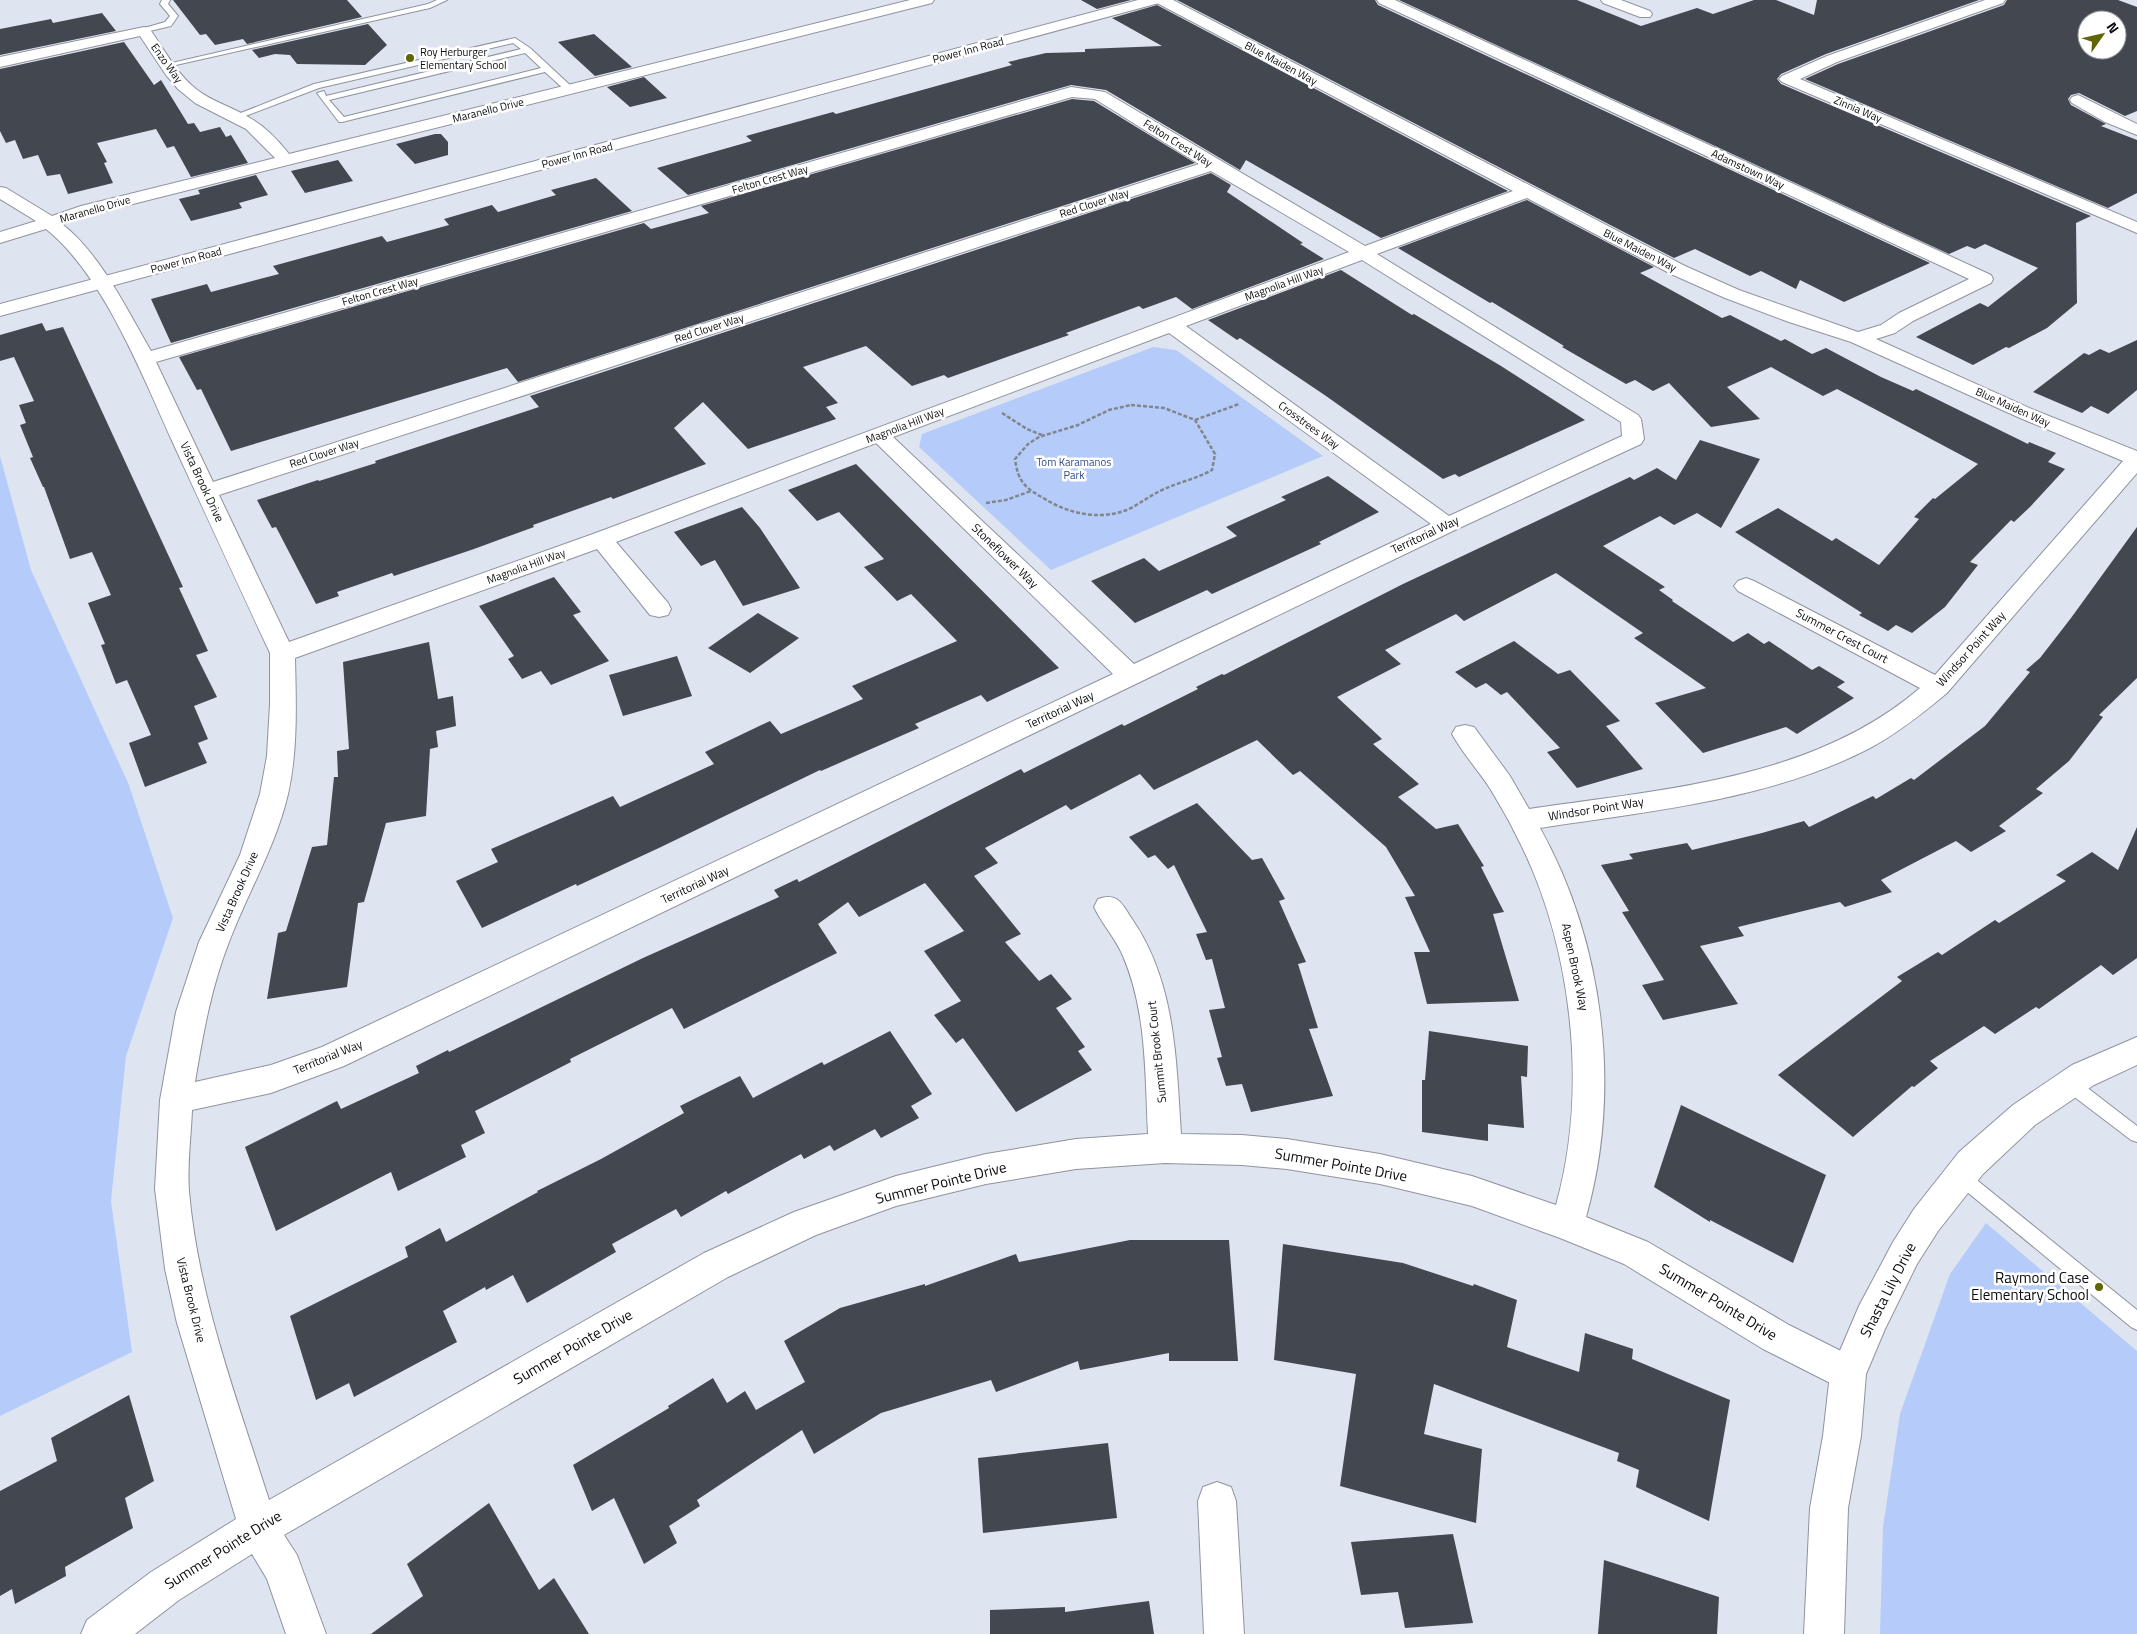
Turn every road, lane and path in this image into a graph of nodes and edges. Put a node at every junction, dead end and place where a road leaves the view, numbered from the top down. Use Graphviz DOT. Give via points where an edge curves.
graph roads {
  1 [pos="166,0"];
  2 [pos="443,0"];
  3 [pos="927,0"];
  4 [pos="1154,0"];
  5 [pos="1162,0"];
  6 [pos="1384,0"];
  7 [pos="1608,0"];
  8 [pos="1998,0"];
  9 [pos="1645,14"];
  10 [pos="144,31"];
  11 [pos="527,50"];
  12 [pos="0,62"];
  13 [pos="167,65"];
  14 [pos="547,69"];
  15 [pos="317,86"];
  16 [pos="569,89"];
  17 [pos="324,98"];
  18 [pos="2078,100"];
  19 [pos="237,116"];
  20 [pos="2137,130"];
  21 [pos="285,160"];
  22 [pos="1213,165"];
  23 [pos="0,192"];
  24 [pos="1526,192"];
  25 [pos="2132,221"];
  26 [pos="50,222"];
  27 [pos="0,238"];
  28 [pos="1363,253"];
  29 [pos="103,283"];
  30 [pos="0,310"];
  31 [pos="1171,325"];
  32 [pos="1858,338"];
  33 [pos="145,359"];
  34 [pos="1268,395"];
  35 [pos="982,396"];
  36 [pos="1194,420"];
  37 [pos="880,435"];
  38 [pos="1043,435"];
  39 [pos="2137,459"];
  40 [pos="1031,491"];
  41 [pos="206,492"];
  42 [pos="960,513"];
  43 [pos="1447,525"];
  44 [pos="601,539"];
  45 [pos="1746,586"];
  46 [pos="659,609"];
  47 [pos="282,653"];
  48 [pos="1132,676"];
  49 [pos="1938,687"];
  50 [pos="1465,734"];
  51 [pos="1524,820"];
  52 [pos="1108,907"];
  53 [pos="2137,1050"];
  54 [pos="2070,1084"];
  55 [pos="176,1100"];
  56 [pos="2137,1135"];
  57 [pos="1165,1148"];
  58 [pos="1961,1177"];
  59 [pos="1567,1225"];
  60 [pos="2137,1321"];
  61 [pos="1848,1374"];
  62 [pos="1217,1501"];
  63 [pos="258,1528"];
  64 [pos="101,1634"];
  65 [pos="306,1634"];
  66 [pos="1224,1634"];
  67 [pos="1824,1634"];
  1 -- 10 [label="lane" via="164,4 174,16 168,24"];
  2 -- 13 [label="lane" via="430,6"];
  3 -- 16 [label="street, Maranello Drive"];
  4 -- 29 [label="street, Power Inn Road"];
  5 -- 24 [label="street, Blue Maiden Way"];
  6 -- 32 [label="street, Adamstown Way" via="1984,278 1906,316 1888,330"];
  7 -- 9 [label="street"];
  8 -- 25 [label="street, Zinnia Way" via="1832,59 1787,80"];
  10 -- 12 [label="street, Enzo Way"];
  10 -- 13 [label="street, Enzo Way"];
  11 -- 14 [label="lane"];
  11 -- 15 [label="lane" via="515,40"];
  11 -- 17 [label="lane"];
  13 -- 19 [label="street, Enzo Way" via="188,91"];
  14 -- 16 [label="lane"];
  14 -- 17 [label="lane" via="342,120"];
  15 -- 17 [label="lane"];
  15 -- 19 [label="lane"];
  16 -- 21 [label="street, Maranello Drive"];
  18 -- 20 [label="street"];
  19 -- 21 [label="street, Enzo Way" via="269,139"];
  21 -- 26 [label="street, Maranello Drive"];
  22 -- 28 [label="street, Felton Crest Way"];
  22 -- 33 [label="street, Felton Crest Way" via="1100,95 1071,92"];
  22 -- 41 [label="street, Red Clover Way"];
  23 -- 26 [label="street, Vista Brook Drive"];
  24 -- 28 [label="street, Magnolia Hill Way"];
  24 -- 32 [label="street, Blue Maiden Way" via="1732,294"];
  26 -- 27 [label="street, Maranello Drive"];
  26 -- 29 [label="street, Vista Brook Drive" via="65,235"];
  28 -- 31 [label="street, Magnolia Hill Way"];
  28 -- 43 [label="street, Territorial Way" via="1630,419 1633,439"];
  29 -- 30 [label="street, Power Inn Road"];
  29 -- 33 [label="street, Vista Brook Drive"];
  31 -- 34 [label="street, Crosstrees Way"];
  31 -- 35 [label="street, Magnolia Hill Way"];
  32 -- 39 [label="street, Blue Maiden Way"];
  33 -- 41 [label="street, Vista Brook Drive"];
  34 -- 36 [label="path"];
  34 -- 43 [label="street, Crosstrees Way"];
  35 -- 37 [label="street, Magnolia Hill Way"];
  35 -- 38 [label="path" via="1005,415"];
  36 -- 38 [label="path" via="1176,411 1130,405"];
  36 -- 40 [label="path" via="1215,454 1212,470 1198,479 1166,488 1127,510 1103,514 1074,513"];
  37 -- 42 [label="street, Stoneflower Way"];
  37 -- 44 [label="street, Magnolia Hill Way"];
  38 -- 40 [label="path" via="1028,443 1016,459 1016,474"];
  39 -- 49 [label="street, Windsor Point Way"];
  40 -- 42 [label="path" via="1006,500 987,502"];
  41 -- 47 [label="street, Vista Brook Drive"];
  42 -- 48 [label="street, Stoneflower Way"];
  43 -- 48 [label="street, Territorial Way"];
  44 -- 46 [label="street"];
  44 -- 47 [label="street, Magnolia Hill Way"];
  45 -- 49 [label="street, Summer Crest Court"];
  47 -- 55 [label="street, Vista Brook Drive" via="283,704 274,794 254,855 214,942 191,1012"];
  48 -- 55 [label="street, Territorial Way" via="333,1057 271,1079"];
  49 -- 51 [label="street, Windsor Point Way" via="1901,718 1858,742 1784,772 1705,791"];
  50 -- 51 [label="street, Aspen Brook Way"];
  51 -- 59 [label="street, Aspen Brook Way" via="1549,873 1570,932 1587,1029 1588,1098 1581,1171"];
  52 -- 57 [label="street, Summit Brook Court" via="1141,961 1151,991"];
  53 -- 54 [label="street, Shasta Lily Drive"];
  54 -- 56 [label="lane"];
  54 -- 58 [label="street, Shasta Lily Drive" via="2024,1115 1971,1163"];
  55 -- 63 [label="street, Vista Brook Drive" via="172,1189 182,1269"];
  57 -- 59 [label="street, Summer Pointe Drive" via="1287,1154 1380,1169 1472,1191"];
  57 -- 63 [label="street, Summer Pointe Drive" via="1076,1154 986,1168 896,1191 806,1223 716,1265"];
  58 -- 60 [label="lane"];
  58 -- 61 [label="street, Shasta Lily Drive" via="1926,1220 1905,1253"];
  59 -- 61 [label="street, Summer Pointe Drive" via="1636,1253 1776,1337"];
  61 -- 67 [label="street, Shasta Lily Drive" via="1842,1436 1828,1508"];
  62 -- 66 [label="street"];
  63 -- 64 [label="street, Summer Pointe Drive" via="165,1586"];
  63 -- 65 [label="street, Vista Brook Drive" via="283,1568"];
}
